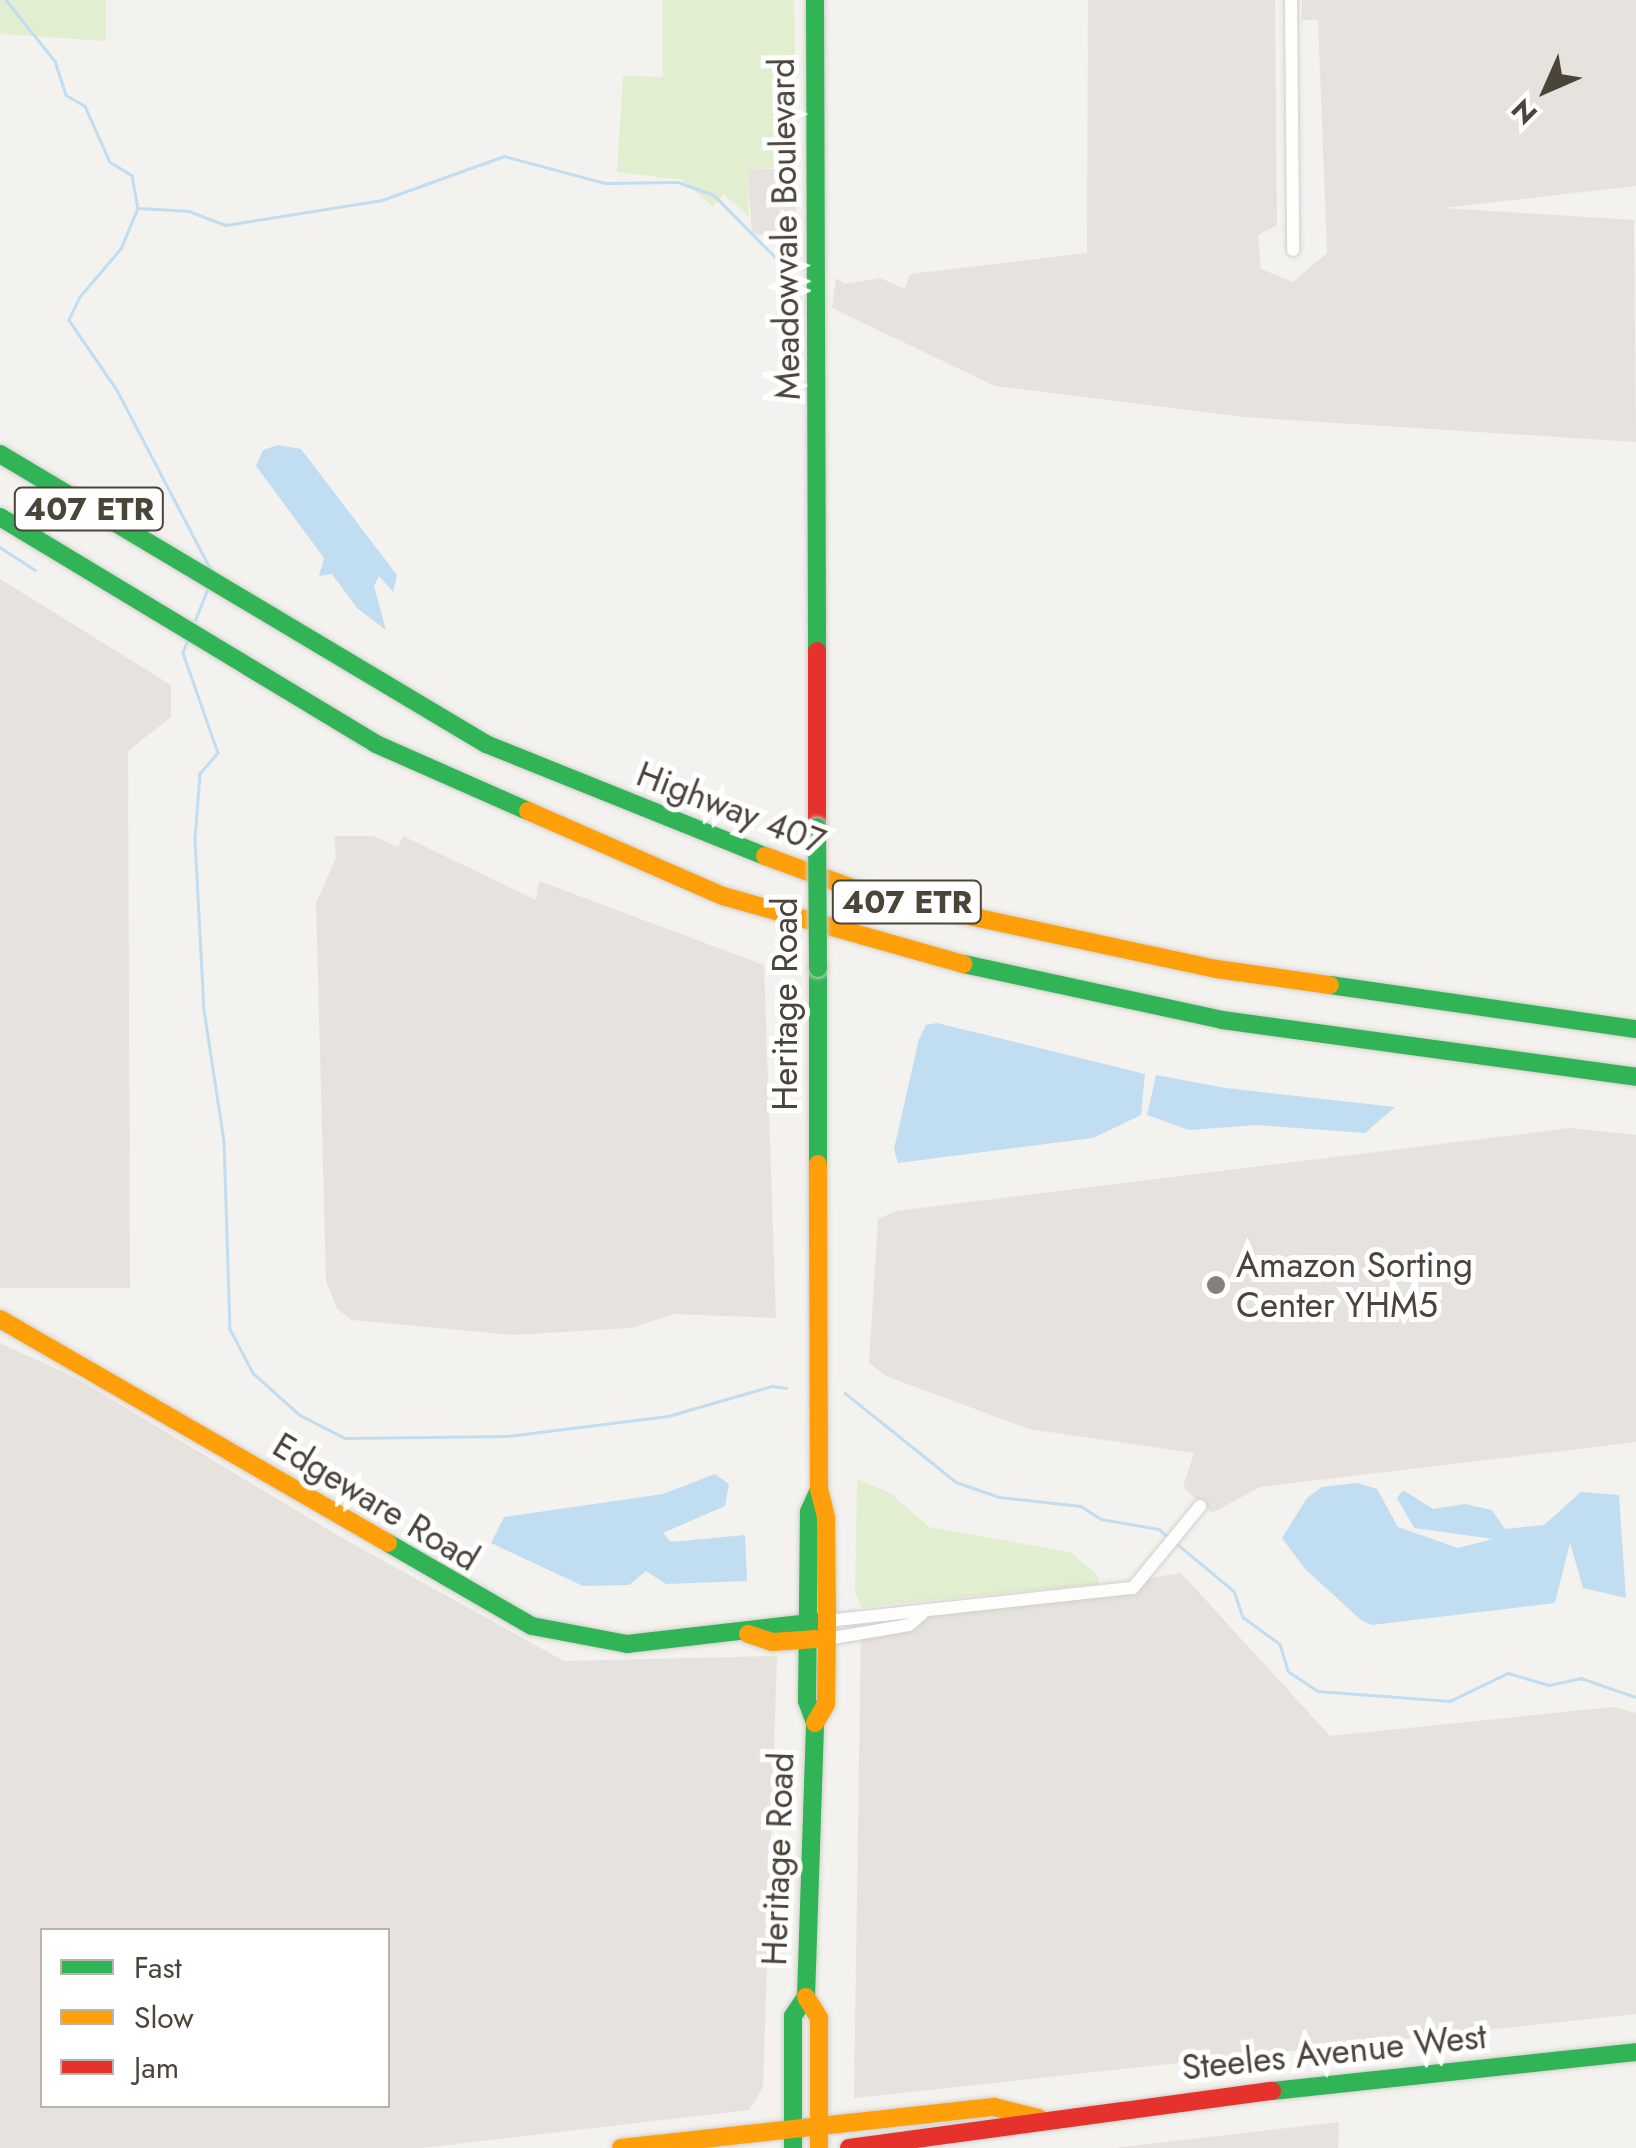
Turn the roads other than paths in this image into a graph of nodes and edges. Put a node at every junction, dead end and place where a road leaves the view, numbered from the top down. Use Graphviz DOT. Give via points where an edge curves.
graph roads {
  1 [pos="815,0"];
  2 [pos="1291,0"];
  3 [pos="1293,250"];
  4 [pos="0,454"];
  5 [pos="819,458"];
  6 [pos="0,517"];
  7 [pos="1636,1029"];
  8 [pos="1636,1078"];
  9 [pos="0,1318"];
  10 [pos="819,1490"];
  11 [pos="1200,1506"];
  12 [pos="827,1630"];
  13 [pos="808,1631"];
  14 [pos="815,1723"];
  15 [pos="806,1998"];
  16 [pos="1636,2052"];
  17 [pos="1039,2118"];
  18 [pos="818,2126"];
  19 [pos="793,2139"];
  20 [pos="621,2148"];
  21 [pos="819,2148"];
  22 [pos="849,2148"];
  1 -- 5 [label="main road, Meadowvale Boulevard"];
  2 -- 3 [label="street"];
  4 -- 7 [label="main road, Highway 407 / 407 ETR" via="234,600 486,744 644,812 871,895 1217,969"];
  5 -- 10 [label="main road, Heritage Road, bridge"];
  6 -- 8 [label="main road, 407 ETR" via="376,744 723,896 912,953 1222,1020"];
  9 -- 13 [label="main road, Edgeware Road" via="532,1626 627,1644 748,1634 772,1642"];
  10 -- 12 [label="main road, Heritage Road" via="826,1517"];
  10 -- 13 [label="main road, Heritage Road" via="810,1512"];
  11 -- 12 [label="street, Edgeware Road" via="1133,1588 921,1615 909,1624"];
  12 -- 13 [label="main road, Edgeware Road"];
  12 -- 14 [label="main road, Heritage Road" via="826,1704"];
  13 -- 14 [label="main road, Heritage Road" via="806,1701"];
  14 -- 15 [label="main road, Heritage Road"];
  15 -- 18 [label="main road, Heritage Road" via="819,2018"];
  15 -- 19 [label="main road, Heritage Road" via="793,2016"];
  16 -- 17 [label="main road, Steeles Avenue West"];
  17 -- 18 [label="main road, Steeles Avenue West" via="994,2107"];
  17 -- 22 [label="main road, Steeles Avenue West" via="1003,2132"];
  18 -- 19 [label="main road, Steeles Avenue West"];
  18 -- 21 [label="main road, Heritage Road"];
  19 -- 20 [label="main road, Steeles Avenue West"];
}
